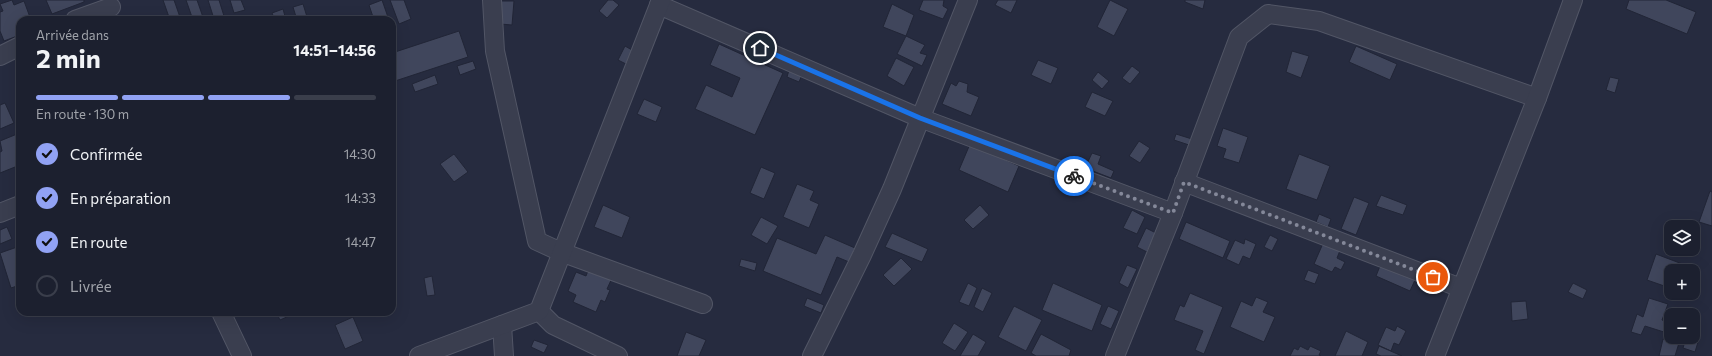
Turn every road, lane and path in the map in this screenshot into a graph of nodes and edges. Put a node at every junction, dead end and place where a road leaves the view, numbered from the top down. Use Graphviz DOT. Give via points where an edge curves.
graph roads {
  1 [pos="492,0"];
  2 [pos="968,0"];
  3 [pos="1573,0"];
  4 [pos="660,2"];
  5 [pos="111,9"];
  6 [pos="88,16"];
  7 [pos="16,48"];
  8 [pos="0,56"];
  9 [pos="1537,98"];
  10 [pos="920,118"];
  11 [pos="1184,182"];
  12 [pos="16,207"];
  13 [pos="0,213"];
  14 [pos="1173,213"];
  15 [pos="561,252"];
  16 [pos="1461,288"];
  17 [pos="703,304"];
  18 [pos="539,311"];
  19 [pos="223,316"];
  20 [pos="502,325"];
  21 [pos="242,356"];
  22 [pos="419,356"];
  23 [pos="504,356"];
  24 [pos="618,356"];
  25 [pos="812,356"];
  26 [pos="1115,356"];
  27 [pos="1435,356"];
  1 -- 15 [label="street" via="495,51 535,237 540,244"];
  2 -- 10 [label="street"];
  3 -- 9 [label="street"];
  4 -- 10 [label="street"];
  4 -- 15 [label="street"];
  5 -- 6 [label="street"];
  7 -- 8 [label="street"];
  9 -- 11 [label="street" via="1319,21 1268,14 1239,37"];
  9 -- 16 [label="street"];
  10 -- 14 [label="street"];
  10 -- 25 [label="street" via="892,189"];
  11 -- 14 [label="street"];
  11 -- 16 [label="street"];
  12 -- 13 [label="street"];
  14 -- 26 [label="street"];
  15 -- 17 [label="street"];
  15 -- 18 [label="street"];
  16 -- 27 [label="street"];
  18 -- 20 [label="street"];
  18 -- 24 [label="street" via="553,325"];
  19 -- 21 [label="street"];
  20 -- 22 [label="street"];
  20 -- 23 [label="street"];
}
